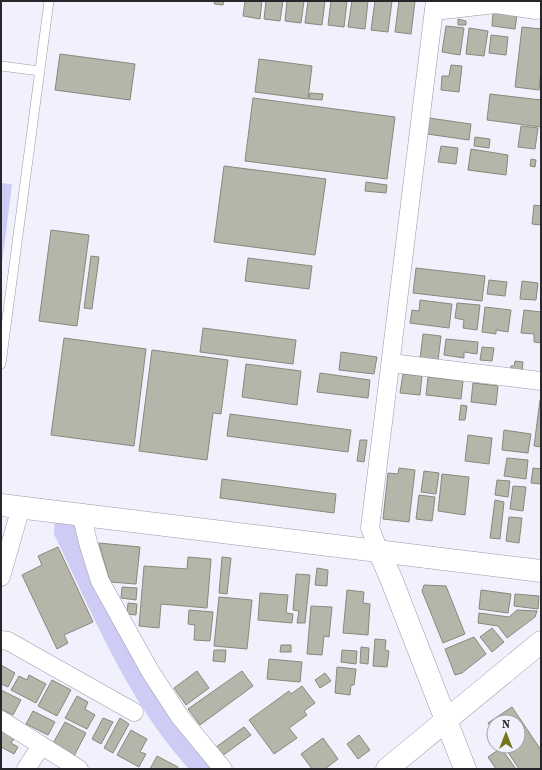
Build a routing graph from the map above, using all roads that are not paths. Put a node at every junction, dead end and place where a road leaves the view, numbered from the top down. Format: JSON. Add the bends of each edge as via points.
{"nodes":[{"id":1,"x":49,"y":1,"type":"edge"},
{"id":2,"x":538,"y":1,"type":"edge"},
{"id":3,"x":434,"y":6,"type":"edge"},
{"id":4,"x":1,"y":66,"type":"edge"},
{"id":5,"x":40,"y":71,"type":"junction"},
{"id":6,"x":391,"y":363,"type":"junction"},
{"id":7,"x":1,"y":364,"type":"edge"},
{"id":8,"x":541,"y":382,"type":"edge"},
{"id":9,"x":11,"y":506,"type":"edge"},
{"id":10,"x":81,"y":514,"type":"junction"},
{"id":11,"x":379,"y":552,"type":"junction"},
{"id":12,"x":541,"y":571,"type":"edge"},
{"id":13,"x":1,"y":577,"type":"edge"},
{"id":14,"x":1,"y":640,"type":"edge"},
{"id":15,"x":541,"y":642,"type":"edge"},
{"id":16,"x":134,"y":712,"type":"dead end"},
{"id":17,"x":1,"y":720,"type":"edge"},
{"id":18,"x":446,"y":721,"type":"junction"},
{"id":19,"x":41,"y":746,"type":"junction"},
{"id":20,"x":26,"y":769,"type":"edge"},
{"id":21,"x":79,"y":769,"type":"edge"},
{"id":22,"x":223,"y":769,"type":"edge"},
{"id":23,"x":387,"y":769,"type":"edge"},
{"id":24,"x":465,"y":769,"type":"edge"}],
"edges":[{"from":1,"to":5,"type":"lane"},
{"from":2,"to":3,"type":"street","via":[[536,10],[496,4]]},
{"from":3,"to":6,"type":"street"},
{"from":4,"to":5,"type":"lane"},
{"from":5,"to":7,"type":"lane"},
{"from":6,"to":8,"type":"street"},
{"from":6,"to":11,"type":"street","via":[[370,528]]},
{"from":9,"to":10,"type":"street"},
{"from":9,"to":13,"type":"street"},
{"from":10,"to":11,"type":"street"},
{"from":10,"to":22,"type":"street","via":[[100,581],[150,671],[180,717]]},
{"from":11,"to":12,"type":"street"},
{"from":11,"to":18,"type":"street"},
{"from":14,"to":16,"type":"street","via":[[8,641]]},
{"from":15,"to":18,"type":"street"},
{"from":17,"to":19,"type":"street"},
{"from":18,"to":23,"type":"street"},
{"from":18,"to":24,"type":"street"},
{"from":19,"to":20,"type":"street"},
{"from":19,"to":21,"type":"street"}]}
